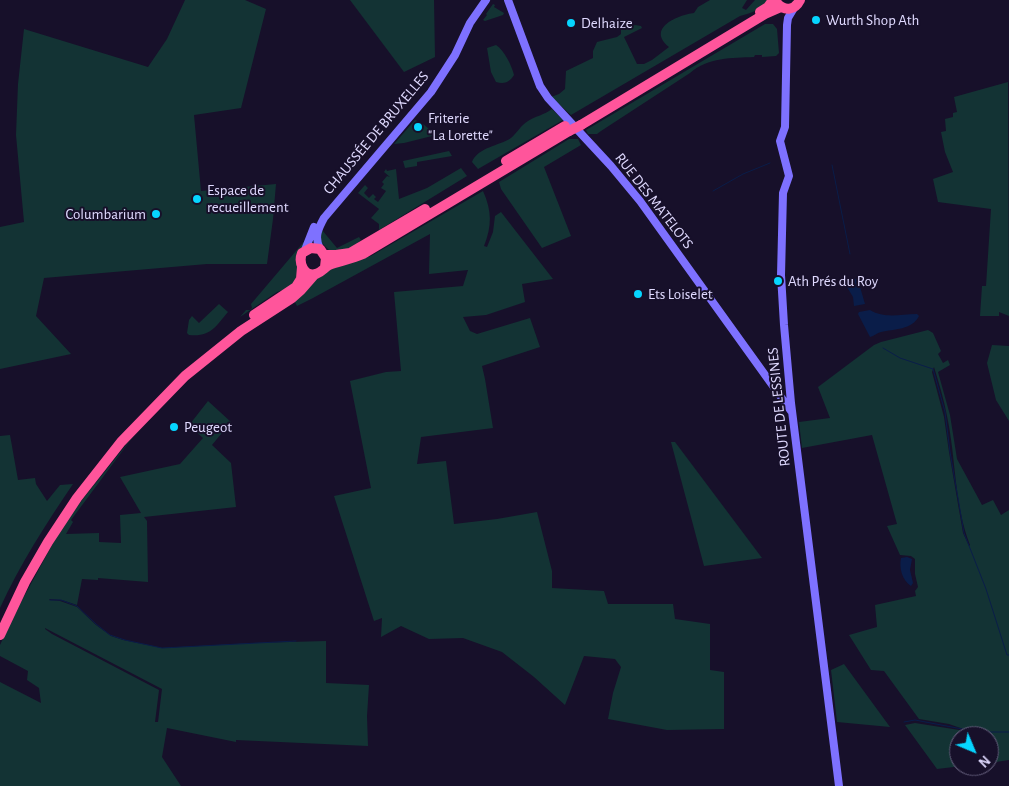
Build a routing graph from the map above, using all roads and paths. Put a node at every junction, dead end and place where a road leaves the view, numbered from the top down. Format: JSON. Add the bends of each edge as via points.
{"nodes":[{"id":1,"x":486,"y":0,"type":"edge"},
{"id":2,"x":492,"y":0,"type":"edge"},
{"id":3,"x":508,"y":0,"type":"edge"},
{"id":4,"x":778,"y":4,"type":"edge"},
{"id":5,"x":797,"y":4,"type":"edge"},
{"id":6,"x":787,"y":26,"type":"junction"},
{"id":7,"x":463,"y":39,"type":"junction"},
{"id":8,"x":462,"y":191,"type":"junction"},
{"id":9,"x":324,"y":218,"type":"junction"},
{"id":10,"x":305,"y":250,"type":"junction"},
{"id":11,"x":323,"y":252,"type":"junction"},
{"id":12,"x":325,"y":267,"type":"junction"},
{"id":13,"x":302,"y":268,"type":"junction"},
{"id":14,"x":315,"y":274,"type":"junction"},
{"id":15,"x":792,"y":412,"type":"junction"},
{"id":16,"x":0,"y":620,"type":"edge"},
{"id":17,"x":0,"y":634,"type":"edge"},
{"id":18,"x":839,"y":786,"type":"edge"}],
"edges":[{"from":1,"to":7,"type":"street","name":"CHAUSSÉE DE BRUXELLES"},
{"from":2,"to":7,"type":"street","name":"CHAUSSÉE DE BRUXELLES"},
{"from":3,"to":15,"type":"street","name":"RUE DES MATELOTS","via":[[548,98],[640,201]]},
{"from":4,"to":5,"type":"highway","via":[[789,9]]},
{"from":4,"to":6,"type":"street","name":"ROUTE DE LESSINES"},
{"from":4,"to":8,"type":"highway","via":[[764,9]]},
{"from":5,"to":6,"type":"street","name":"ROUTE DE LESSINES"},
{"from":6,"to":15,"type":"street","name":"ROUTE DE LESSINES","via":[[785,127],[780,142],[788,176],[783,193],[781,275]]},
{"from":7,"to":9,"type":"street","name":"CHAUSSÉE DE BRUXELLES","via":[[431,92]]},
{"from":8,"to":11,"type":"highway","via":[[360,248],[342,254]]},
{"from":8,"to":12,"type":"highway","via":[[369,252]]},
{"from":9,"to":10,"type":"street","name":"CHAUSSÉE DE BRUXELLES","via":[[315,225]]},
{"from":9,"to":11,"type":"street","name":"CHAUSSÉE DE BRUXELLES","via":[[317,233]]},
{"from":10,"to":11,"type":"highway","via":[[311,248]]},
{"from":10,"to":13,"type":"highway","via":[[300,257]]},
{"from":11,"to":12,"type":"highway","via":[[327,261]]},
{"from":12,"to":14,"type":"highway"},
{"from":13,"to":14,"type":"highway"},
{"from":13,"to":16,"type":"highway","via":[[296,287],[257,312],[202,355],[155,397],[117,438],[50,527]]},
{"from":14,"to":17,"type":"highway","via":[[296,295],[241,331],[186,376],[121,442],[77,498],[48,542]]},
{"from":15,"to":18,"type":"street","name":"ROUTE DE LESSINES"}]}
